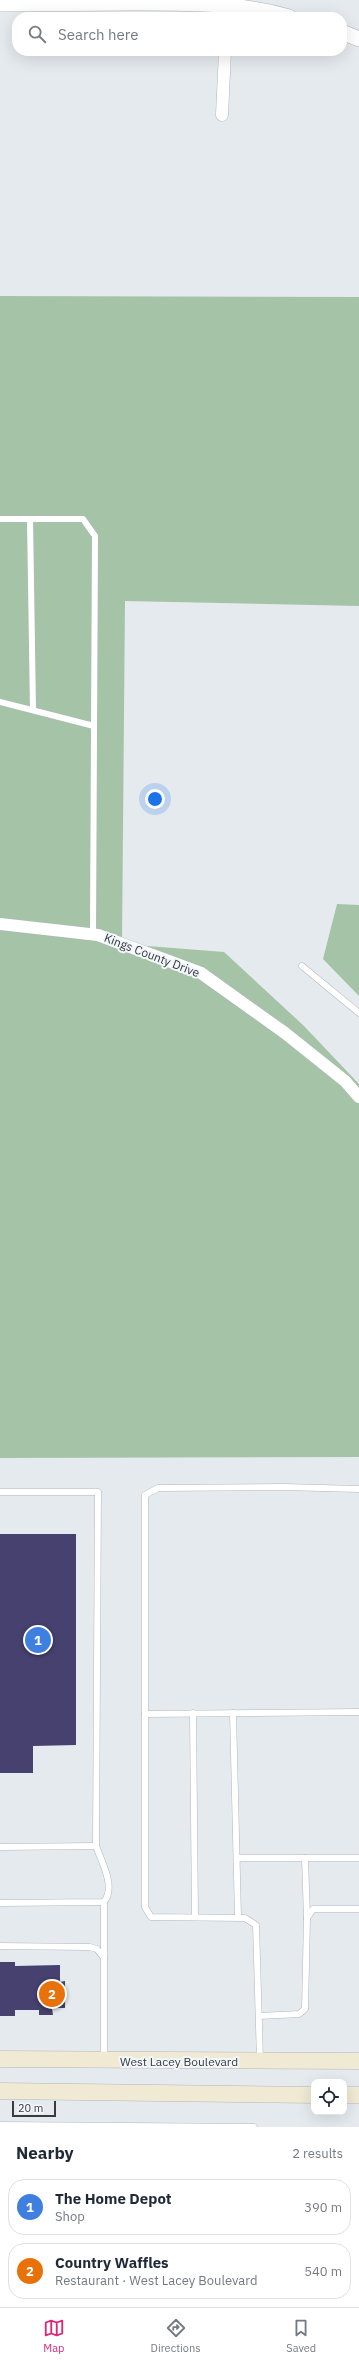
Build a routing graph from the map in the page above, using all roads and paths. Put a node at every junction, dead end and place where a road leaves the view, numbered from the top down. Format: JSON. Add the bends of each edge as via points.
{"nodes":[{"id":1,"x":0,"y":4,"type":"edge"},
{"id":2,"x":228,"y":7,"type":"edge"},
{"id":3,"x":271,"y":12,"type":"edge"},
{"id":4,"x":347,"y":34,"type":"edge"},
{"id":5,"x":359,"y":39,"type":"edge"},
{"id":6,"x":225,"y":56,"type":"edge"},
{"id":7,"x":222,"y":115,"type":"dead end"},
{"id":8,"x":0,"y":519,"type":"edge"},
{"id":9,"x":30,"y":519,"type":"junction"},
{"id":10,"x":0,"y":702,"type":"edge"},
{"id":11,"x":33,"y":710,"type":"junction"},
{"id":12,"x":94,"y":726,"type":"junction"},
{"id":13,"x":0,"y":924,"type":"edge"},
{"id":14,"x":93,"y":934,"type":"junction"},
{"id":15,"x":302,"y":966,"type":"dead end"},
{"id":16,"x":359,"y":1013,"type":"edge"},
{"id":17,"x":359,"y":1097,"type":"edge"},
{"id":18,"x":359,"y":1489,"type":"edge"},
{"id":19,"x":0,"y":1492,"type":"edge"},
{"id":20,"x":359,"y":1712,"type":"edge"},
{"id":21,"x":193,"y":1713,"type":"junction"},
{"id":22,"x":233,"y":1713,"type":"junction"},
{"id":23,"x":144,"y":1714,"type":"junction"},
{"id":24,"x":96,"y":1846,"type":"junction"},
{"id":25,"x":0,"y":1847,"type":"edge"},
{"id":26,"x":237,"y":1858,"type":"junction"},
{"id":27,"x":305,"y":1858,"type":"junction"},
{"id":28,"x":359,"y":1858,"type":"edge"},
{"id":29,"x":104,"y":1902,"type":"junction"},
{"id":30,"x":0,"y":1903,"type":"edge"},
{"id":31,"x":359,"y":1909,"type":"edge"},
{"id":32,"x":194,"y":1917,"type":"junction"},
{"id":33,"x":238,"y":1918,"type":"junction"},
{"id":34,"x":307,"y":1918,"type":"junction"},
{"id":35,"x":0,"y":1946,"type":"edge"},
{"id":36,"x":104,"y":1958,"type":"junction"},
{"id":37,"x":258,"y":2016,"type":"junction"},
{"id":38,"x":0,"y":2059,"type":"edge"},
{"id":39,"x":104,"y":2061,"type":"junction"},
{"id":40,"x":260,"y":2061,"type":"junction"},
{"id":41,"x":359,"y":2061,"type":"edge"},
{"id":42,"x":0,"y":2091,"type":"edge"},
{"id":43,"x":311,"y":2095,"type":"edge"},
{"id":44,"x":347,"y":2095,"type":"edge"},
{"id":45,"x":359,"y":2096,"type":"edge"},
{"id":46,"x":0,"y":2125,"type":"edge"},
{"id":47,"x":41,"y":2126,"type":"edge"},
{"id":48,"x":254,"y":2127,"type":"edge"}],
"edges":[{"from":1,"to":2,"type":"street","via":[[195,3]]},
{"from":2,"to":3,"type":"street"},
{"from":4,"to":5,"type":"street"},
{"from":6,"to":7,"type":"street"},
{"from":8,"to":9,"type":"lane"},
{"from":9,"to":11,"type":"lane"},
{"from":9,"to":12,"type":"lane","via":[[83,519],[95,536]]},
{"from":10,"to":11,"type":"lane"},
{"from":11,"to":12,"type":"lane"},
{"from":12,"to":14,"type":"lane"},
{"from":13,"to":14,"type":"street","name":"Kings County Drive"},
{"from":14,"to":17,"type":"street","name":"Kings County Drive","via":[[201,973],[285,1033],[346,1081]]},
{"from":15,"to":16,"type":"lane"},
{"from":18,"to":23,"type":"lane","via":[[158,1488],[144,1495]]},
{"from":19,"to":24,"type":"lane","via":[[98,1492]]},
{"from":20,"to":22,"type":"lane"},
{"from":21,"to":22,"type":"lane"},
{"from":21,"to":23,"type":"lane"},
{"from":21,"to":32,"type":"lane"},
{"from":22,"to":26,"type":"lane"},
{"from":23,"to":32,"type":"lane","via":[[144,1907],[151,1917]]},
{"from":24,"to":25,"type":"lane"},
{"from":24,"to":29,"type":"lane","via":[[109,1886],[109,1896]]},
{"from":26,"to":27,"type":"lane"},
{"from":26,"to":33,"type":"lane"},
{"from":27,"to":28,"type":"lane"},
{"from":27,"to":34,"type":"lane"},
{"from":29,"to":30,"type":"lane"},
{"from":29,"to":36,"type":"lane"},
{"from":31,"to":34,"type":"lane","via":[[313,1909]]},
{"from":32,"to":33,"type":"lane"},
{"from":33,"to":37,"type":"lane","via":[[245,1918],[256,1925]]},
{"from":34,"to":37,"type":"lane","via":[[305,2009],[299,2014]]},
{"from":35,"to":36,"type":"lane","via":[[90,1947],[97,1949]]},
{"from":36,"to":39,"type":"lane"},
{"from":37,"to":40,"type":"lane"},
{"from":38,"to":39,"type":"main road","name":"West Lacey Boulevard"},
{"from":39,"to":40,"type":"main road","name":"West Lacey Boulevard"},
{"from":40,"to":41,"type":"main road","name":"West Lacey Boulevard"},
{"from":42,"to":43,"type":"main road"},
{"from":44,"to":45,"type":"main road"},
{"from":46,"to":47,"type":"lane"},
{"from":47,"to":48,"type":"lane"}]}
